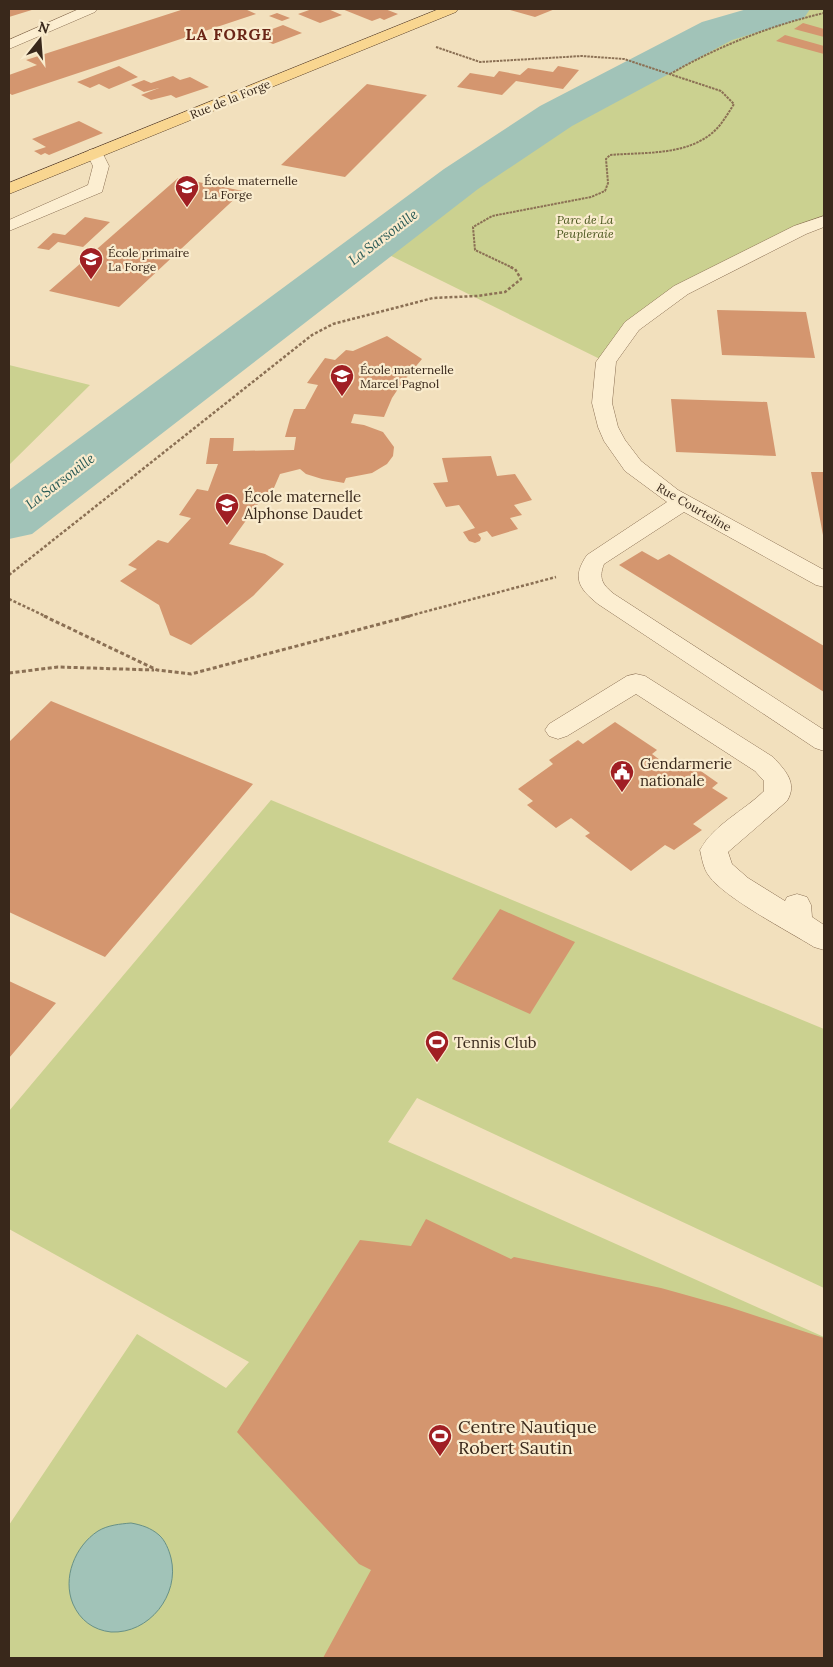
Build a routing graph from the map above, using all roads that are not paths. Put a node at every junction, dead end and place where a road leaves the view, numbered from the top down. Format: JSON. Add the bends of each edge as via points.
{"nodes":[{"id":1,"x":90,"y":9,"type":"edge"},
{"id":2,"x":451,"y":9,"type":"edge"},
{"id":3,"x":9,"y":45,"type":"edge"},
{"id":4,"x":95,"y":154,"type":"junction"},
{"id":5,"x":9,"y":189,"type":"edge"},
{"id":6,"x":824,"y":221,"type":"edge"},
{"id":7,"x":9,"y":226,"type":"edge"},
{"id":8,"x":683,"y":502,"type":"junction"},
{"id":9,"x":824,"y":580,"type":"edge"},
{"id":10,"x":558,"y":730,"type":"dead end"},
{"id":11,"x":824,"y":742,"type":"edge"},
{"id":12,"x":824,"y":939,"type":"edge"}],
"edges":[{"from":1,"to":3,"type":"street"},
{"from":2,"to":4,"type":"main road","name":"Rue de la Forge"},
{"from":4,"to":5,"type":"main road","name":"Rue de la Forge"},
{"from":4,"to":7,"type":"street","via":[[101,166],[96,188]]},
{"from":6,"to":8,"type":"street","name":"Rue Courteline","via":[[681,290],[632,326],[606,362],[602,403],[615,441],[633,466]]},
{"from":8,"to":9,"type":"street","name":"Rue Courteline"},
{"from":8,"to":11,"type":"street","via":[[594,560],[589,576],[591,585],[606,599]]},
{"from":10,"to":12,"type":"street","via":[[636,682],[764,764],[777,778],[778,794],[767,806],[726,835],[714,850],[719,869],[738,886],[798,912]]}]}
